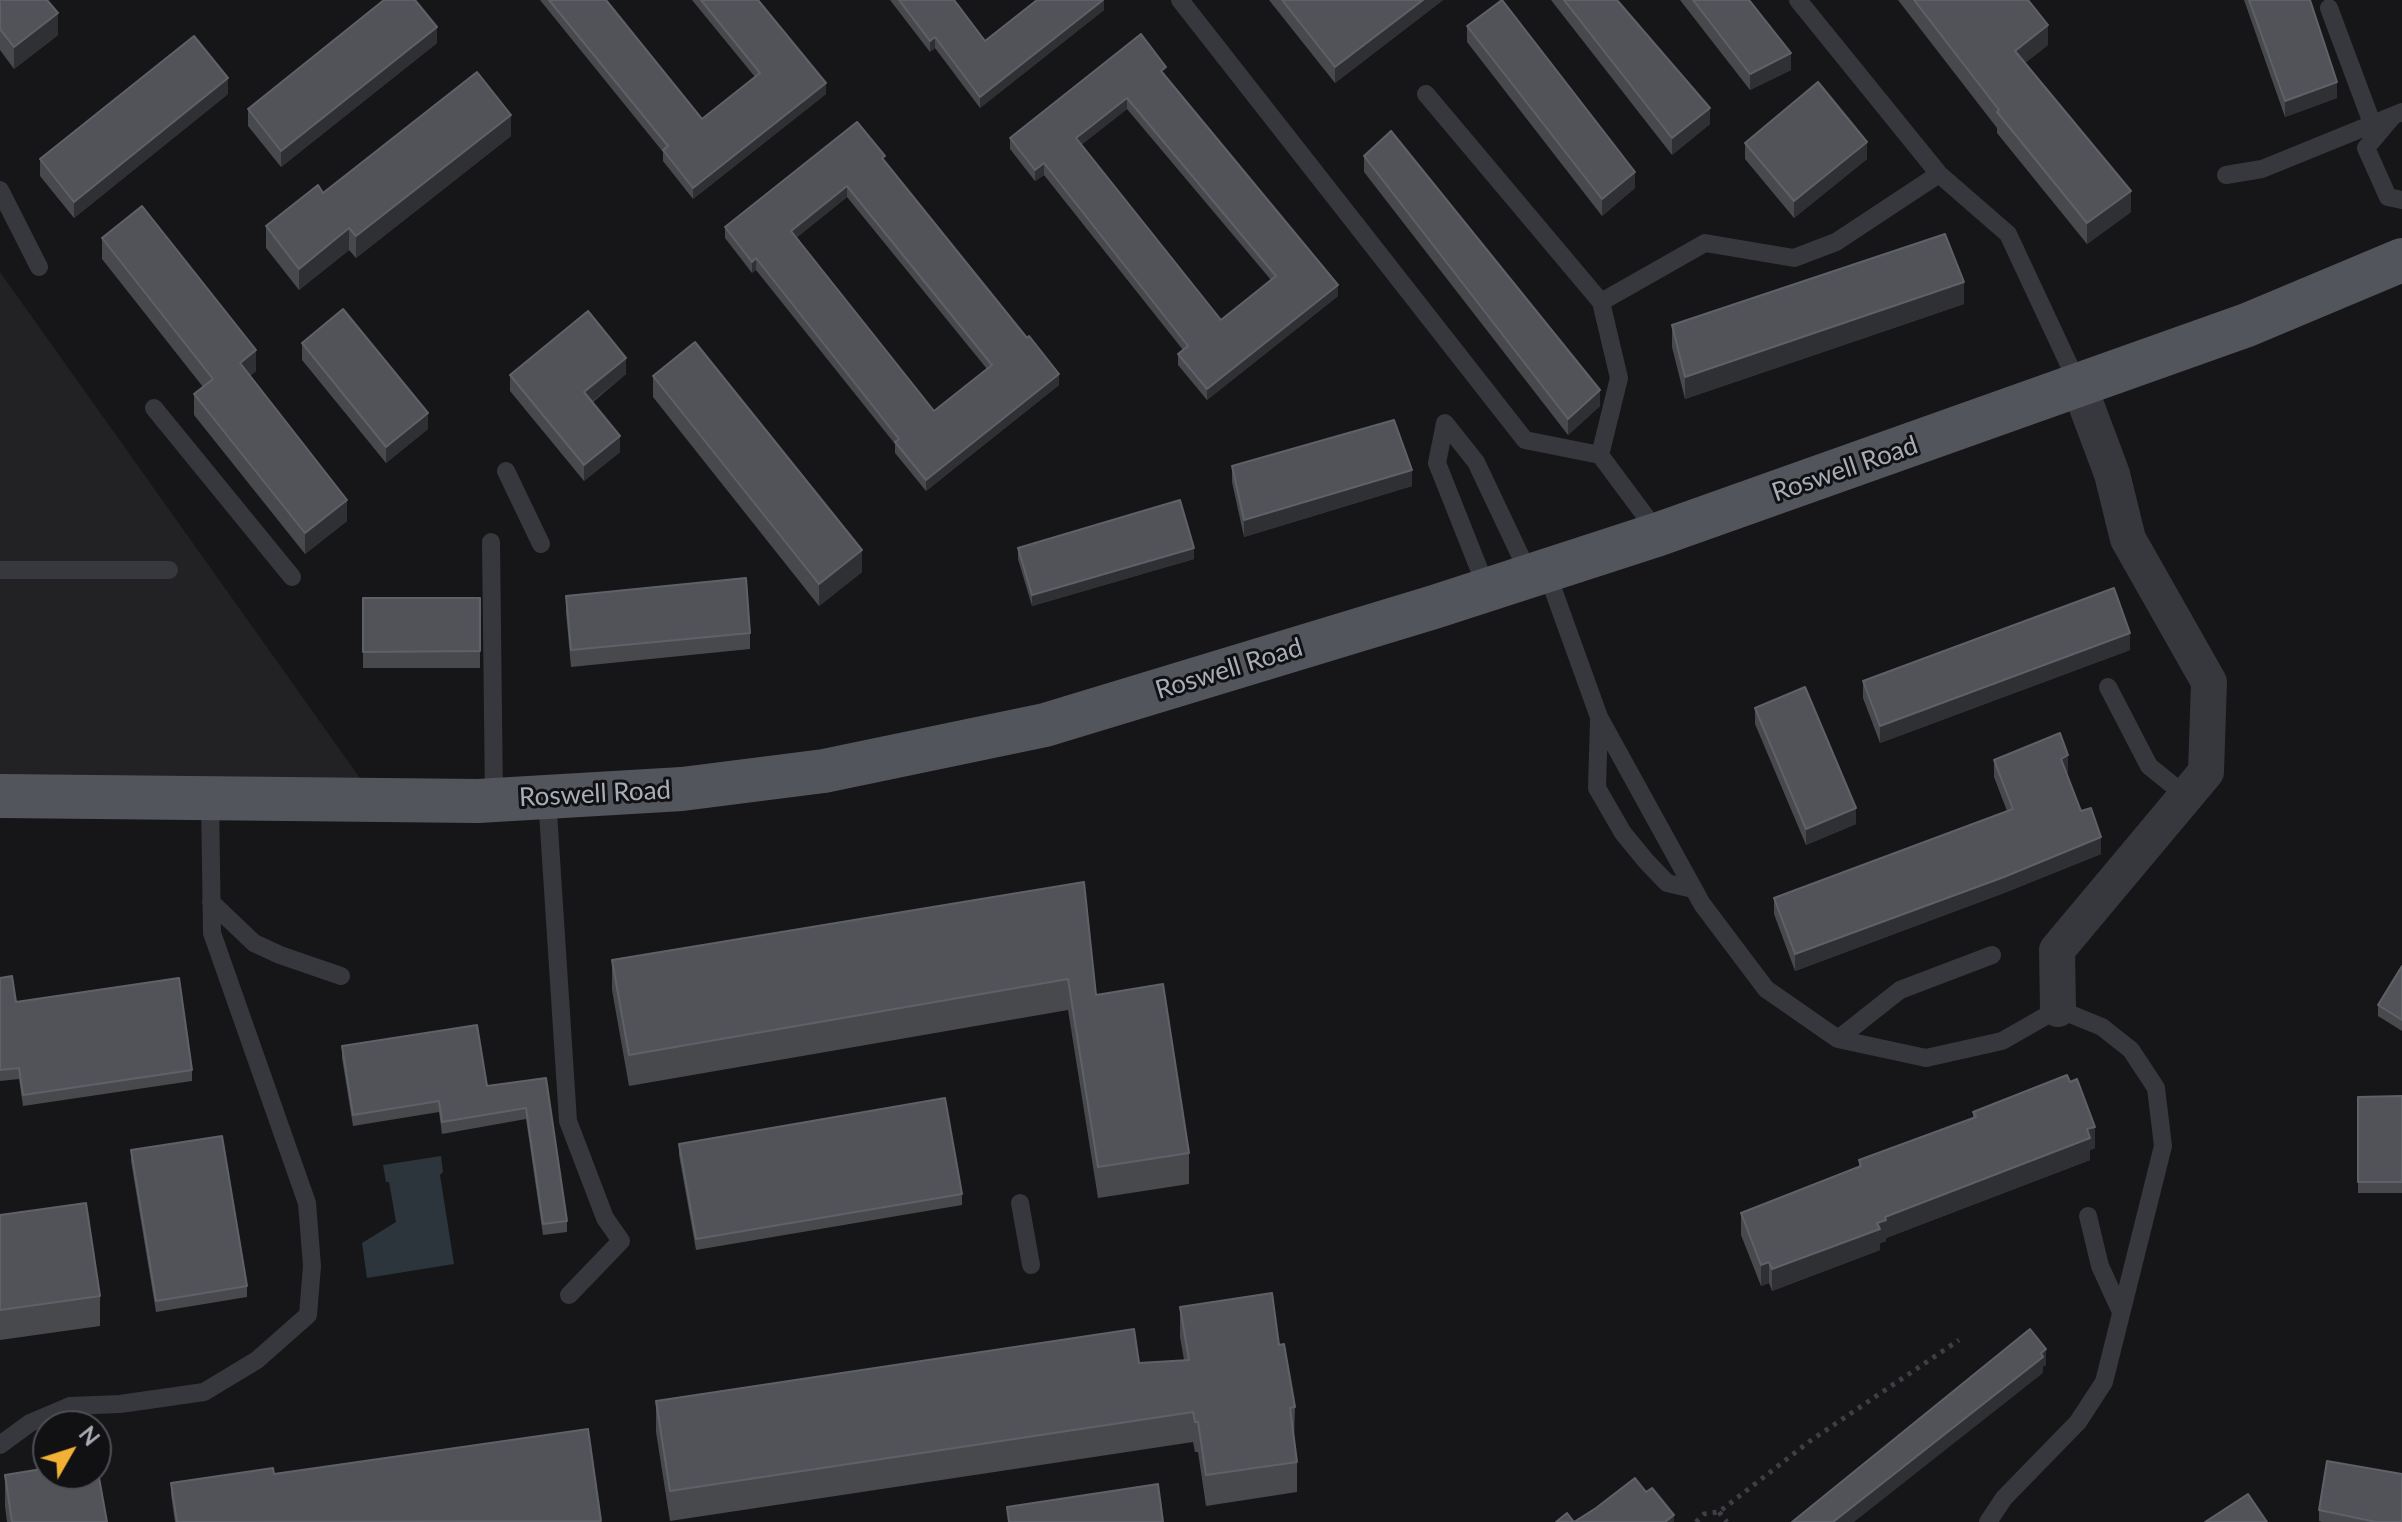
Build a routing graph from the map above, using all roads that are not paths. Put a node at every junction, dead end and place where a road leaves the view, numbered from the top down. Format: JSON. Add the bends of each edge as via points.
{"nodes":[{"id":1,"x":1180,"y":0,"type":"edge"},
{"id":2,"x":1798,"y":0,"type":"edge"},
{"id":3,"x":2329,"y":8,"type":"dead end"},
{"id":4,"x":1426,"y":94,"type":"dead end"},
{"id":5,"x":2400,"y":114,"type":"edge"},
{"id":6,"x":2372,"y":123,"type":"junction"},
{"id":7,"x":1939,"y":174,"type":"junction"},
{"id":8,"x":2226,"y":175,"type":"dead end"},
{"id":9,"x":0,"y":190,"type":"edge"},
{"id":10,"x":2402,"y":200,"type":"edge"},
{"id":11,"x":2402,"y":260,"type":"edge"},
{"id":12,"x":39,"y":267,"type":"dead end"},
{"id":13,"x":1601,"y":302,"type":"junction"},
{"id":14,"x":2079,"y":386,"type":"junction"},
{"id":15,"x":154,"y":408,"type":"dead end"},
{"id":16,"x":1600,"y":455,"type":"junction"},
{"id":17,"x":506,"y":471,"type":"dead end"},
{"id":18,"x":1659,"y":534,"type":"junction"},
{"id":19,"x":491,"y":542,"type":"dead end"},
{"id":20,"x":541,"y":544,"type":"dead end"},
{"id":21,"x":0,"y":570,"type":"edge"},
{"id":22,"x":169,"y":570,"type":"dead end"},
{"id":23,"x":1538,"y":573,"type":"junction"},
{"id":24,"x":292,"y":577,"type":"dead end"},
{"id":25,"x":1487,"y":589,"type":"junction"},
{"id":26,"x":2108,"y":687,"type":"dead end"},
{"id":27,"x":1599,"y":717,"type":"junction"},
{"id":28,"x":0,"y":796,"type":"edge"},
{"id":29,"x":2186,"y":796,"type":"junction"},
{"id":30,"x":547,"y":797,"type":"junction"},
{"id":31,"x":210,"y":798,"type":"junction"},
{"id":32,"x":494,"y":800,"type":"junction"},
{"id":33,"x":1652,"y":817,"type":"junction"},
{"id":34,"x":1623,"y":833,"type":"junction"},
{"id":35,"x":1693,"y":889,"type":"junction"},
{"id":36,"x":211,"y":902,"type":"junction"},
{"id":37,"x":1992,"y":955,"type":"dead end"},
{"id":38,"x":341,"y":976,"type":"dead end"},
{"id":39,"x":2058,"y":1009,"type":"junction"},
{"id":40,"x":1838,"y":1039,"type":"junction"},
{"id":41,"x":1020,"y":1203,"type":"dead end"},
{"id":42,"x":2088,"y":1216,"type":"dead end"},
{"id":43,"x":1031,"y":1265,"type":"dead end"},
{"id":44,"x":569,"y":1295,"type":"dead end"},
{"id":45,"x":2121,"y":1312,"type":"junction"},
{"id":46,"x":0,"y":1445,"type":"edge"},
{"id":47,"x":1988,"y":1522,"type":"edge"}],
"edges":[{"from":1,"to":16,"type":"lane","via":[[1525,440]]},
{"from":2,"to":7,"type":"lane"},
{"from":3,"to":6,"type":"lane"},
{"from":4,"to":13,"type":"lane"},
{"from":5,"to":6,"type":"lane"},
{"from":5,"to":10,"type":"lane","via":[[2366,148],[2388,197]]},
{"from":6,"to":8,"type":"lane","via":[[2262,169]]},
{"from":7,"to":13,"type":"lane","via":[[1836,242],[1794,258],[1705,243]]},
{"from":7,"to":14,"type":"lane","via":[[2008,234]]},
{"from":9,"to":12,"type":"lane"},
{"from":11,"to":14,"type":"main road","name":"Roswell Road","via":[[2247,325]]},
{"from":13,"to":16,"type":"lane","via":[[1619,378]]},
{"from":14,"to":18,"type":"main road","name":"Roswell Road"},
{"from":14,"to":29,"type":"street","via":[[2112,474],[2128,539],[2209,682],[2206,772]]},
{"from":15,"to":24,"type":"lane"},
{"from":16,"to":18,"type":"lane"},
{"from":17,"to":20,"type":"lane"},
{"from":18,"to":23,"type":"main road","name":"Roswell Road"},
{"from":19,"to":32,"type":"lane"},
{"from":21,"to":22,"type":"lane"},
{"from":23,"to":25,"type":"main road","name":"Roswell Road"},
{"from":23,"to":25,"type":"lane","via":[[1476,462],[1445,423],[1437,463]]},
{"from":23,"to":27,"type":"lane"},
{"from":25,"to":30,"type":"main road","name":"Roswell Road","via":[[1045,725],[824,771],[689,789]]},
{"from":26,"to":29,"type":"lane","via":[[2149,766]]},
{"from":27,"to":33,"type":"lane"},
{"from":27,"to":34,"type":"lane","via":[[1597,788]]},
{"from":28,"to":31,"type":"main road","name":"Roswell Road"},
{"from":29,"to":39,"type":"street","via":[[2057,950]]},
{"from":30,"to":32,"type":"main road","name":"Roswell Road"},
{"from":30,"to":44,"type":"lane","via":[[568,1121],[605,1218],[621,1241]]},
{"from":31,"to":32,"type":"main road","name":"Roswell Road"},
{"from":31,"to":36,"type":"lane"},
{"from":33,"to":34,"type":"lane"},
{"from":33,"to":35,"type":"lane"},
{"from":34,"to":35,"type":"lane","via":[[1667,883]]},
{"from":35,"to":40,"type":"lane","via":[[1766,989]]},
{"from":36,"to":38,"type":"lane","via":[[254,943]]},
{"from":36,"to":46,"type":"lane","via":[[212,933],[307,1203],[312,1266],[308,1315],[257,1360],[204,1392],[70,1406],[30,1423]]},
{"from":37,"to":40,"type":"lane","via":[[1900,990]]},
{"from":39,"to":40,"type":"lane","via":[[2002,1041],[1926,1058]]},
{"from":39,"to":45,"type":"lane","via":[[2102,1027],[2131,1050],[2156,1088],[2163,1146]]},
{"from":41,"to":43,"type":"lane"},
{"from":42,"to":45,"type":"lane","via":[[2100,1266]]},
{"from":45,"to":47,"type":"lane","via":[[2104,1382],[2078,1422],[2004,1498]]}]}
